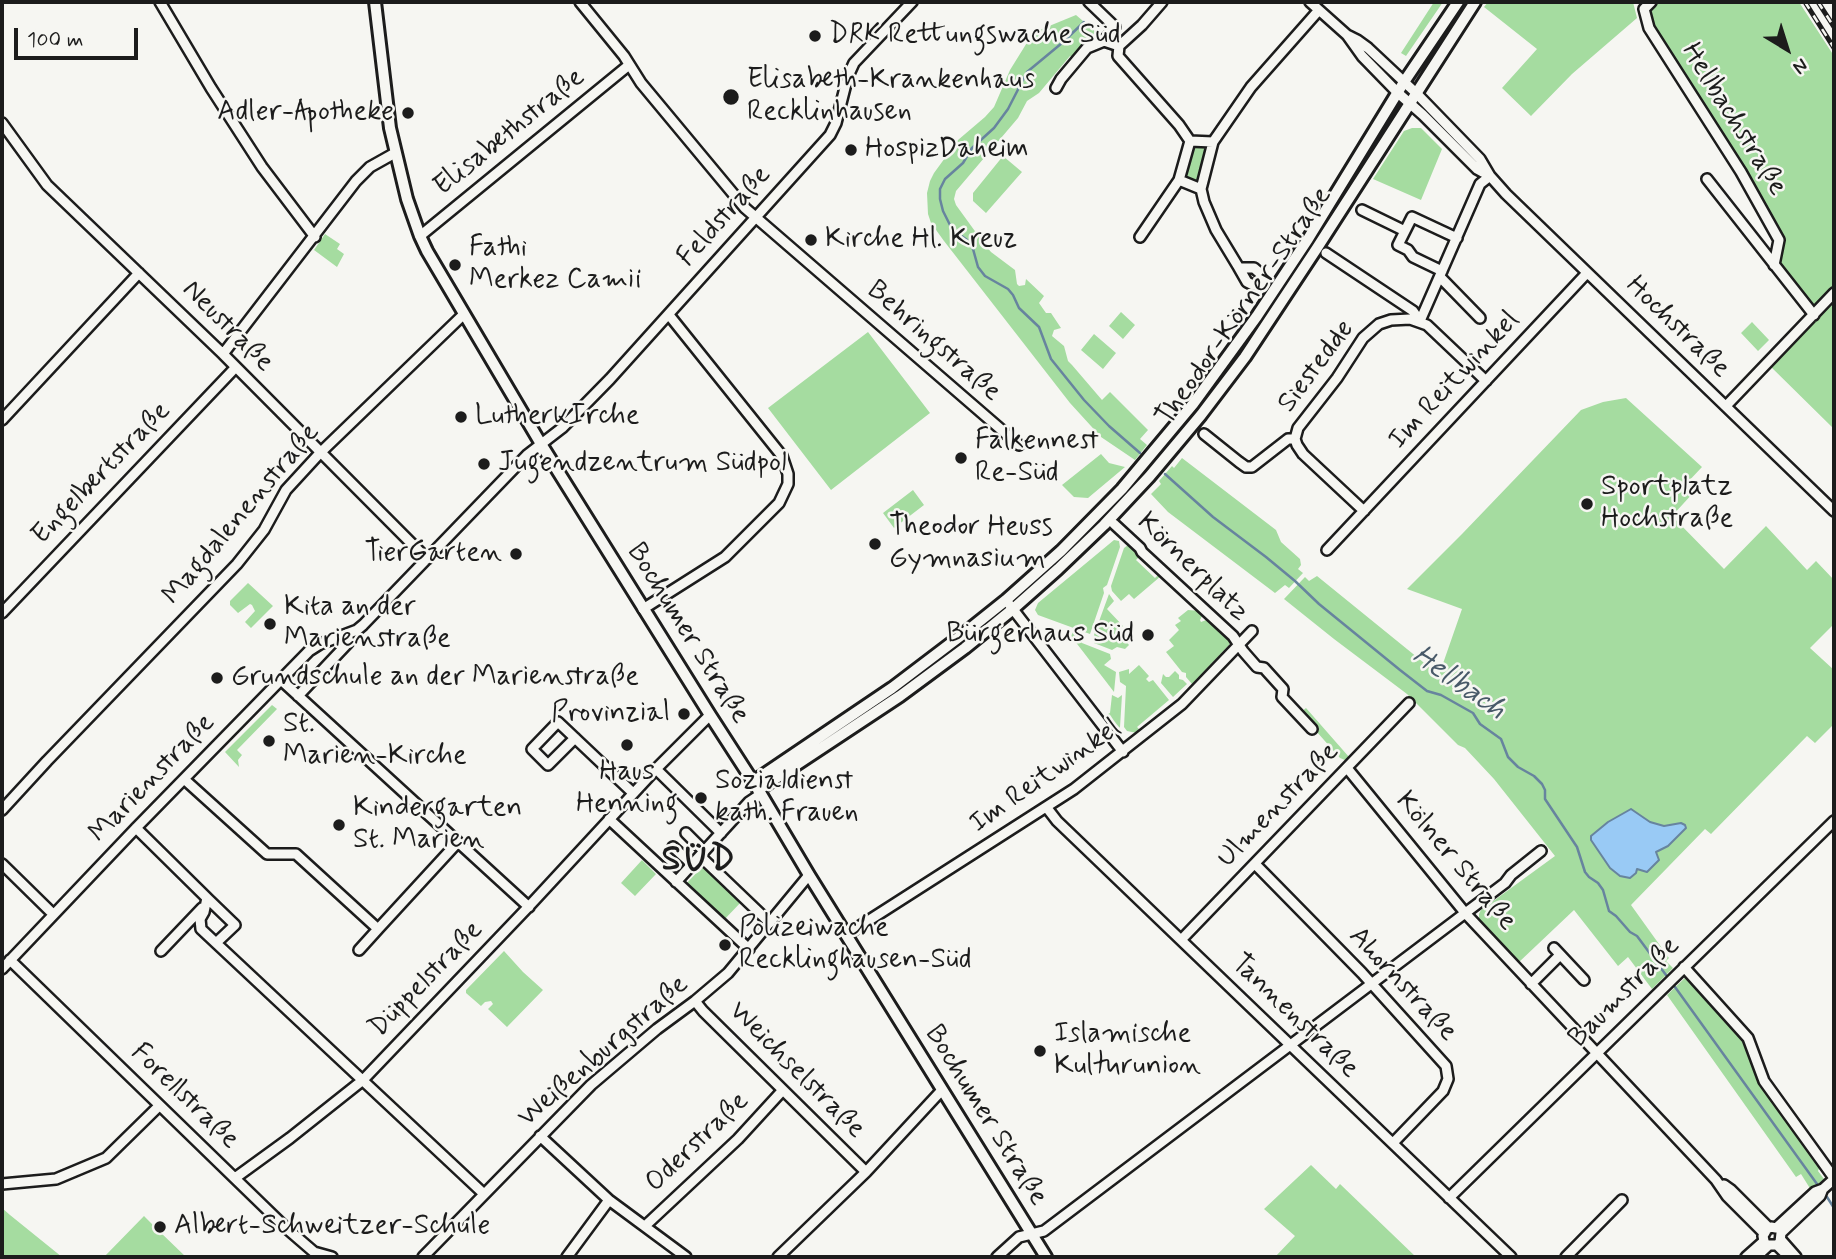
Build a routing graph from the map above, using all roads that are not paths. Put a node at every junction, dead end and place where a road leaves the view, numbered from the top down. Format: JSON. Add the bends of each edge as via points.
{"nodes":[{"id":1,"x":160,"y":2,"type":"edge"},
{"id":2,"x":375,"y":2,"type":"edge"},
{"id":3,"x":580,"y":2,"type":"edge"},
{"id":4,"x":912,"y":2,"type":"edge"},
{"id":5,"x":1089,"y":2,"type":"edge"},
{"id":6,"x":1162,"y":2,"type":"edge"},
{"id":7,"x":1310,"y":2,"type":"edge"},
{"id":8,"x":1458,"y":2,"type":"edge"},
{"id":9,"x":1475,"y":2,"type":"edge"},
{"id":10,"x":1651,"y":2,"type":"edge"},
{"id":11,"x":1319,"y":10,"type":"junction"},
{"id":12,"x":1347,"y":35,"type":"junction"},
{"id":13,"x":1104,"y":41,"type":"junction"},
{"id":14,"x":1119,"y":46,"type":"junction"},
{"id":15,"x":629,"y":65,"type":"junction"},
{"id":16,"x":1404,"y":82,"type":"junction"},
{"id":17,"x":1056,"y":88,"type":"dead end"},
{"id":18,"x":1398,"y":93,"type":"junction"},
{"id":19,"x":1416,"y":93,"type":"junction"},
{"id":20,"x":1409,"y":104,"type":"junction"},
{"id":21,"x":2,"y":123,"type":"edge"},
{"id":22,"x":1190,"y":141,"type":"junction"},
{"id":23,"x":1213,"y":142,"type":"junction"},
{"id":24,"x":395,"y":153,"type":"junction"},
{"id":25,"x":1490,"y":176,"type":"junction"},
{"id":26,"x":1707,"y":178,"type":"dead end"},
{"id":27,"x":1179,"y":180,"type":"junction"},
{"id":28,"x":1201,"y":189,"type":"junction"},
{"id":29,"x":1362,"y":210,"type":"dead end"},
{"id":30,"x":755,"y":217,"type":"junction"},
{"id":31,"x":1405,"y":231,"type":"junction"},
{"id":32,"x":420,"y":236,"type":"junction"},
{"id":33,"x":315,"y":237,"type":"junction"},
{"id":34,"x":1140,"y":237,"type":"dead end"},
{"id":35,"x":1457,"y":238,"type":"junction"},
{"id":36,"x":1326,"y":253,"type":"dead end"},
{"id":37,"x":1774,"y":265,"type":"junction"},
{"id":38,"x":1239,"y":268,"type":"dead end"},
{"id":39,"x":139,"y":273,"type":"junction"},
{"id":40,"x":1587,"y":273,"type":"junction"},
{"id":41,"x":1441,"y":274,"type":"junction"},
{"id":42,"x":1834,"y":293,"type":"edge"},
{"id":43,"x":669,"y":314,"type":"junction"},
{"id":44,"x":1814,"y":314,"type":"junction"},
{"id":45,"x":463,"y":315,"type":"junction"},
{"id":46,"x":1480,"y":318,"type":"dead end"},
{"id":47,"x":1420,"y":321,"type":"junction"},
{"id":48,"x":223,"y":354,"type":"junction"},
{"id":49,"x":236,"y":367,"type":"junction"},
{"id":50,"x":1486,"y":381,"type":"junction"},
{"id":51,"x":1726,"y":406,"type":"junction"},
{"id":52,"x":2,"y":420,"type":"edge"},
{"id":53,"x":1204,"y":433,"type":"dead end"},
{"id":54,"x":1295,"y":439,"type":"junction"},
{"id":55,"x":541,"y":444,"type":"junction"},
{"id":56,"x":1018,"y":446,"type":"dead end"},
{"id":57,"x":320,"y":453,"type":"junction"},
{"id":58,"x":1834,"y":510,"type":"edge"},
{"id":59,"x":1364,"y":511,"type":"junction"},
{"id":60,"x":1114,"y":524,"type":"dead end"},
{"id":61,"x":1327,"y":550,"type":"dead end"},
{"id":62,"x":426,"y":559,"type":"junction"},
{"id":63,"x":1009,"y":605,"type":"junction"},
{"id":64,"x":643,"y":609,"type":"junction"},
{"id":65,"x":2,"y":612,"type":"edge"},
{"id":66,"x":1252,"y":631,"type":"dead end"},
{"id":67,"x":348,"y":634,"type":"junction"},
{"id":68,"x":1239,"y":644,"type":"junction"},
{"id":69,"x":281,"y":680,"type":"junction"},
{"id":70,"x":298,"y":696,"type":"junction"},
{"id":71,"x":1409,"y":703,"type":"dead end"},
{"id":72,"x":710,"y":715,"type":"junction"},
{"id":73,"x":1312,"y":729,"type":"dead end"},
{"id":74,"x":575,"y":738,"type":"junction"},
{"id":75,"x":1123,"y":752,"type":"junction"},
{"id":76,"x":1346,"y":768,"type":"junction"},
{"id":77,"x":656,"y":769,"type":"junction"},
{"id":78,"x":184,"y":779,"type":"junction"},
{"id":79,"x":757,"y":789,"type":"junction"},
{"id":80,"x":633,"y":793,"type":"junction"},
{"id":81,"x":1047,"y":808,"type":"junction"},
{"id":82,"x":2,"y":810,"type":"edge"},
{"id":83,"x":609,"y":819,"type":"junction"},
{"id":84,"x":1834,"y":821,"type":"edge"},
{"id":85,"x":136,"y":828,"type":"junction"},
{"id":86,"x":686,"y":833,"type":"dead end"},
{"id":87,"x":721,"y":833,"type":"junction"},
{"id":88,"x":458,"y":842,"type":"junction"},
{"id":89,"x":673,"y":847,"type":"dead end"},
{"id":90,"x":1541,"y":851,"type":"dead end"},
{"id":91,"x":702,"y":853,"type":"junction"},
{"id":92,"x":2,"y":864,"type":"edge"},
{"id":93,"x":692,"y":864,"type":"junction"},
{"id":94,"x":1255,"y":864,"type":"junction"},
{"id":95,"x":809,"y":875,"type":"junction"},
{"id":96,"x":676,"y":882,"type":"junction"},
{"id":97,"x":206,"y":901,"type":"junction"},
{"id":98,"x":529,"y":906,"type":"junction"},
{"id":99,"x":53,"y":914,"type":"junction"},
{"id":100,"x":1466,"y":914,"type":"junction"},
{"id":101,"x":770,"y":923,"type":"junction"},
{"id":102,"x":378,"y":929,"type":"junction"},
{"id":103,"x":846,"y":935,"type":"junction"},
{"id":104,"x":1181,"y":940,"type":"junction"},
{"id":105,"x":216,"y":943,"type":"junction"},
{"id":106,"x":749,"y":949,"type":"junction"},
{"id":107,"x":359,"y":950,"type":"dead end"},
{"id":108,"x":161,"y":951,"type":"dead end"},
{"id":109,"x":10,"y":960,"type":"junction"},
{"id":110,"x":1684,"y":967,"type":"junction"},
{"id":111,"x":2,"y":969,"type":"edge"},
{"id":112,"x":1584,"y":980,"type":"dead end"},
{"id":113,"x":1531,"y":984,"type":"junction"},
{"id":114,"x":1371,"y":985,"type":"junction"},
{"id":115,"x":695,"y":1001,"type":"junction"},
{"id":116,"x":1290,"y":1046,"type":"junction"},
{"id":117,"x":1597,"y":1053,"type":"junction"},
{"id":118,"x":363,"y":1080,"type":"junction"},
{"id":119,"x":782,"y":1090,"type":"junction"},
{"id":120,"x":942,"y":1090,"type":"junction"},
{"id":121,"x":159,"y":1106,"type":"junction"},
{"id":122,"x":540,"y":1136,"type":"junction"},
{"id":123,"x":1393,"y":1143,"type":"junction"},
{"id":124,"x":866,"y":1172,"type":"junction"},
{"id":125,"x":235,"y":1178,"type":"junction"},
{"id":126,"x":1834,"y":1179,"type":"edge"},
{"id":127,"x":2,"y":1184,"type":"edge"},
{"id":128,"x":484,"y":1194,"type":"junction"},
{"id":129,"x":1449,"y":1198,"type":"junction"},
{"id":130,"x":609,"y":1200,"type":"junction"},
{"id":131,"x":1622,"y":1200,"type":"dead end"},
{"id":132,"x":645,"y":1226,"type":"junction"},
{"id":133,"x":1032,"y":1234,"type":"junction"},
{"id":134,"x":1773,"y":1237,"type":"junction"},
{"id":135,"x":332,"y":1257,"type":"edge"},
{"id":136,"x":423,"y":1257,"type":"edge"},
{"id":137,"x":567,"y":1257,"type":"edge"},
{"id":138,"x":686,"y":1257,"type":"edge"},
{"id":139,"x":778,"y":1257,"type":"edge"},
{"id":140,"x":997,"y":1257,"type":"edge"},
{"id":141,"x":1046,"y":1257,"type":"edge"},
{"id":142,"x":1511,"y":1257,"type":"edge"},
{"id":143,"x":1566,"y":1257,"type":"edge"},
{"id":144,"x":1746,"y":1257,"type":"edge"},
{"id":145,"x":1756,"y":1257,"type":"edge"},
{"id":146,"x":1789,"y":1257,"type":"edge"},
{"id":147,"x":1796,"y":1257,"type":"edge"}],
"edges":[{"from":1,"to":33,"type":"street","via":[[262,167]]},
{"from":2,"to":24,"type":"main road","name":"Bochumer Straße"},
{"from":3,"to":15,"type":"street","name":"Behringstraße"},
{"from":4,"to":30,"type":"street","name":"Feldstraße","via":[[853,63],[830,135]]},
{"from":5,"to":13,"type":"street","via":[[1115,27]]},
{"from":6,"to":14,"type":"street"},
{"from":7,"to":11,"type":"street","name":"Hochstraße"},
{"from":8,"to":16,"type":"main road","name":"Theodor-Körner-Straße"},
{"from":9,"to":19,"type":"main road","name":"Theodor-Körner-Straße"},
{"from":10,"to":37,"type":"street","name":"Hellbachstraße","via":[[1644,9],[1648,28],[1735,162],[1779,240]]},
{"from":11,"to":12,"type":"street","name":"Hochstraße"},
{"from":11,"to":23,"type":"street","via":[[1251,87]]},
{"from":12,"to":16,"type":"street","name":"Hochstraße"},
{"from":12,"to":18,"type":"street","name":"Hochstraße"},
{"from":13,"to":14,"type":"street"},
{"from":13,"to":17,"type":"street","via":[[1087,48]]},
{"from":14,"to":22,"type":"street","via":[[1118,56]]},
{"from":15,"to":30,"type":"street","name":"Behringstraße"},
{"from":15,"to":32,"type":"street","name":"Elisabethstraße"},
{"from":16,"to":18,"type":"main road","name":"Theodor-Körner-Straße"},
{"from":16,"to":19,"type":"street","name":"Hochstraße"},
{"from":18,"to":20,"type":"street","name":"Hochstraße"},
{"from":18,"to":63,"type":"main road","name":"Theodor-Körner-Straße","via":[[1275,289],[1194,404],[1122,489]]},
{"from":19,"to":20,"type":"main road","name":"Theodor-Körner-Straße"},
{"from":19,"to":25,"type":"street","name":"Hochstraße","via":[[1480,159]]},
{"from":20,"to":25,"type":"street","name":"Hochstraße"},
{"from":20,"to":63,"type":"main road","name":"Theodor-Körner-Straße","via":[[1270,320],[1201,415],[1104,525]]},
{"from":21,"to":39,"type":"street","name":"Neustraße","via":[[47,185]]},
{"from":22,"to":23,"type":"street"},
{"from":22,"to":27,"type":"street"},
{"from":23,"to":28,"type":"street"},
{"from":24,"to":32,"type":"main road","name":"Bochumer Straße"},
{"from":24,"to":33,"type":"street","via":[[356,181]]},
{"from":25,"to":35,"type":"street","via":[[1480,184]]},
{"from":25,"to":40,"type":"street","name":"Hochstraße"},
{"from":26,"to":37,"type":"street"},
{"from":27,"to":28,"type":"street"},
{"from":27,"to":34,"type":"street"},
{"from":28,"to":38,"type":"street","via":[[1216,230]]},
{"from":29,"to":31,"type":"street"},
{"from":30,"to":43,"type":"street","name":"Feldstraße"},
{"from":30,"to":56,"type":"street","name":"Behringstraße"},
{"from":31,"to":35,"type":"street","via":[[1412,217]]},
{"from":31,"to":41,"type":"street","via":[[1398,245]]},
{"from":32,"to":45,"type":"main road","name":"Bochumer Straße"},
{"from":33,"to":48,"type":"street"},
{"from":35,"to":41,"type":"street"},
{"from":36,"to":47,"type":"street","via":[[1413,311]]},
{"from":37,"to":44,"type":"street"},
{"from":39,"to":48,"type":"street","name":"Neustraße"},
{"from":39,"to":52,"type":"street"},
{"from":40,"to":50,"type":"street","name":"Im Reitwinkel"},
{"from":40,"to":51,"type":"street","name":"Hochstraße"},
{"from":41,"to":46,"type":"street"},
{"from":41,"to":47,"type":"street"},
{"from":42,"to":44,"type":"street"},
{"from":43,"to":55,"type":"street","name":"Feldstraße","via":[[586,404]]},
{"from":43,"to":64,"type":"street","via":[[782,456],[788,484],[779,503],[725,557]]},
{"from":44,"to":51,"type":"street"},
{"from":45,"to":55,"type":"main road","name":"Bochumer Straße"},
{"from":45,"to":57,"type":"street","name":"Magdalenenstraße"},
{"from":47,"to":50,"type":"street"},
{"from":47,"to":54,"type":"street","name":"Siestedde","via":[[1391,320],[1370,330],[1297,428]]},
{"from":48,"to":49,"type":"street","name":"Neustraße"},
{"from":49,"to":57,"type":"street","name":"Neustraße"},
{"from":49,"to":65,"type":"street","name":"Engelbertstraße"},
{"from":50,"to":59,"type":"street","name":"Im Reitwinkel"},
{"from":51,"to":58,"type":"street","name":"Hochstraße"},
{"from":53,"to":54,"type":"street","name":"Siestedde","via":[[1246,467]]},
{"from":54,"to":59,"type":"street","name":"Siestedde","via":[[1303,454]]},
{"from":55,"to":62,"type":"street","name":"Marienstraße"},
{"from":55,"to":64,"type":"main road","name":"Bochumer Straße"},
{"from":57,"to":62,"type":"street","name":"Neustraße"},
{"from":57,"to":82,"type":"street","name":"Magdalenenstraße","via":[[286,490],[264,530],[237,564]]},
{"from":59,"to":61,"type":"street","name":"Im Reitwinkel"},
{"from":60,"to":68,"type":"street","name":"Körnerplatz"},
{"from":62,"to":67,"type":"street","name":"Marienstraße","via":[[363,625]]},
{"from":63,"to":75,"type":"street"},
{"from":63,"to":79,"type":"main road","name":"Theodor-Körner-Straße","via":[[956,655],[834,728]]},
{"from":64,"to":72,"type":"main road","name":"Bochumer Straße"},
{"from":66,"to":68,"type":"street","name":"Im Reitwinkel"},
{"from":67,"to":69,"type":"street","name":"Marienstraße","via":[[320,644]]},
{"from":67,"to":70,"type":"street","name":"Marienstraße","via":[[348,643]]},
{"from":68,"to":73,"type":"street","via":[[1283,689],[1282,697]]},
{"from":68,"to":75,"type":"street","name":"Im Reitwinkel","via":[[1182,704]]},
{"from":69,"to":70,"type":"street"},
{"from":69,"to":78,"type":"street","name":"Marienstraße"},
{"from":70,"to":88,"type":"street"},
{"from":71,"to":76,"type":"street","name":"Ulmenstraße"},
{"from":72,"to":77,"type":"street","name":"Düppelstraße"},
{"from":72,"to":79,"type":"main road","name":"Bochumer Straße"},
{"from":74,"to":74,"type":"street","via":[[558,722],[531,749],[548,765]]},
{"from":74,"to":80,"type":"street"},
{"from":75,"to":81,"type":"street","name":"Im Reitwinkel"},
{"from":76,"to":94,"type":"street","name":"Ulmenstraße"},
{"from":76,"to":100,"type":"street","name":"Kölner Straße"},
{"from":77,"to":80,"type":"street","name":"Düppelstraße"},
{"from":77,"to":87,"type":"street"},
{"from":78,"to":85,"type":"street","name":"Marienstraße"},
{"from":78,"to":102,"type":"street","via":[[267,854],[296,854]]},
{"from":79,"to":87,"type":"street"},
{"from":79,"to":95,"type":"main road","name":"Bochumer Straße"},
{"from":80,"to":83,"type":"street","name":"Düppelstraße"},
{"from":81,"to":103,"type":"street","name":"Im Reitwinkel"},
{"from":81,"to":104,"type":"street","name":"Tannenstraße"},
{"from":83,"to":96,"type":"street"},
{"from":83,"to":98,"type":"street","name":"Düppelstraße"},
{"from":84,"to":110,"type":"street","name":"Baumstraße"},
{"from":85,"to":97,"type":"street"},
{"from":85,"to":99,"type":"street","name":"Marienstraße"},
{"from":86,"to":91,"type":"street"},
{"from":87,"to":91,"type":"street"},
{"from":88,"to":98,"type":"street"},
{"from":88,"to":102,"type":"street"},
{"from":89,"to":93,"type":"street"},
{"from":90,"to":100,"type":"street"},
{"from":91,"to":93,"type":"street"},
{"from":91,"to":101,"type":"street"},
{"from":92,"to":99,"type":"street"},
{"from":93,"to":96,"type":"street"},
{"from":94,"to":104,"type":"street","name":"Ulmenstraße"},
{"from":94,"to":114,"type":"street","name":"Ahornstraße"},
{"from":95,"to":101,"type":"street","name":"Weißenburgstraße"},
{"from":95,"to":103,"type":"main road","name":"Bochumer Straße"},
{"from":96,"to":106,"type":"street"},
{"from":97,"to":105,"type":"street","via":[[199,925]]},
{"from":97,"to":105,"type":"street","via":[[235,925]]},
{"from":97,"to":108,"type":"street"},
{"from":98,"to":118,"type":"street","name":"Düppelstraße"},
{"from":99,"to":109,"type":"street","name":"Marienstraße"},
{"from":100,"to":113,"type":"street","name":"Kölner Straße"},
{"from":100,"to":114,"type":"street"},
{"from":101,"to":106,"type":"street","name":"Weißenburgstraße"},
{"from":102,"to":107,"type":"street"},
{"from":103,"to":120,"type":"main road","name":"Bochumer Straße"},
{"from":104,"to":116,"type":"street","name":"Tannenstraße"},
{"from":105,"to":118,"type":"street"},
{"from":106,"to":115,"type":"street","name":"Weißenburgstraße"},
{"from":109,"to":111,"type":"street","name":"Marienstraße"},
{"from":109,"to":121,"type":"street","name":"Forellstraße"},
{"from":110,"to":117,"type":"street","name":"Baumstraße"},
{"from":110,"to":126,"type":"street","via":[[1748,1038],[1764,1081]]},
{"from":112,"to":113,"type":"street","via":[[1557,952]]},
{"from":113,"to":117,"type":"street","name":"Kölner Straße"},
{"from":114,"to":116,"type":"street"},
{"from":114,"to":123,"type":"street","name":"Ahornstraße","via":[[1443,1061],[1448,1072],[1443,1091]]},
{"from":115,"to":119,"type":"street","name":"Weichselstraße"},
{"from":115,"to":122,"type":"street","name":"Weißenburgstraße","via":[[590,1086]]},
{"from":116,"to":123,"type":"street","name":"Tannenstraße"},
{"from":116,"to":133,"type":"street","via":[[1044,1231]]},
{"from":117,"to":129,"type":"street","name":"Baumstraße"},
{"from":117,"to":134,"type":"street","name":"Kölner Straße","via":[[1727,1196]]},
{"from":118,"to":125,"type":"street","name":"Düppelstraße"},
{"from":118,"to":128,"type":"street"},
{"from":119,"to":124,"type":"street","name":"Weichselstraße"},
{"from":119,"to":132,"type":"street","name":"Oderstraße","via":[[738,1139]]},
{"from":120,"to":124,"type":"street"},
{"from":120,"to":133,"type":"main road","name":"Bochumer Straße"},
{"from":121,"to":125,"type":"street","name":"Forellstraße"},
{"from":121,"to":127,"type":"street","via":[[106,1158],[57,1179]]},
{"from":122,"to":128,"type":"street","name":"Weißenburgstraße"},
{"from":122,"to":130,"type":"street"},
{"from":123,"to":129,"type":"street","name":"Tannenstraße"},
{"from":124,"to":139,"type":"street"},
{"from":125,"to":135,"type":"street","name":"Forellstraße","via":[[314,1252]]},
{"from":126,"to":134,"type":"street"},
{"from":128,"to":136,"type":"street","name":"Weißenburgstraße"},
{"from":129,"to":142,"type":"street","name":"Tannenstraße"},
{"from":130,"to":132,"type":"street"},
{"from":130,"to":137,"type":"street"},
{"from":131,"to":143,"type":"street"},
{"from":132,"to":138,"type":"street"},
{"from":133,"to":140,"type":"street","via":[[1019,1237]]},
{"from":133,"to":141,"type":"main road","name":"Bochumer Straße"},
{"from":134,"to":144,"type":"street"},
{"from":134,"to":145,"type":"street"},
{"from":134,"to":146,"type":"street","name":"Kölner Straße"},
{"from":134,"to":147,"type":"street","name":"Kölner Straße"}]}
